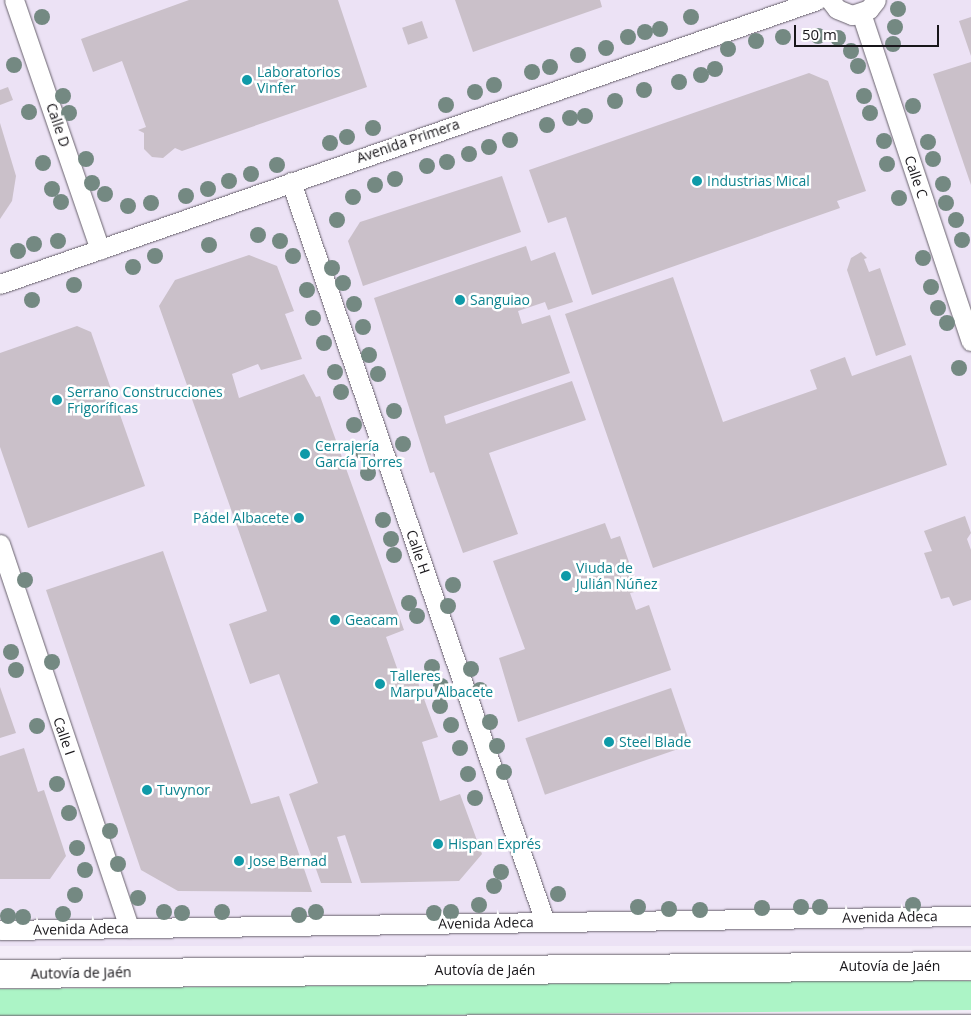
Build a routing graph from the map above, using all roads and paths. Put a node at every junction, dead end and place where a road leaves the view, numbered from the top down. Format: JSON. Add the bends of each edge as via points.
{"nodes":[{"id":1,"x":14,"y":0,"type":"edge"},
{"id":2,"x":817,"y":0,"type":"edge"},
{"id":3,"x":830,"y":0,"type":"edge"},
{"id":4,"x":876,"y":0,"type":"edge"},
{"id":5,"x":861,"y":13,"type":"junction"},
{"id":6,"x":291,"y":182,"type":"junction"},
{"id":7,"x":100,"y":250,"type":"junction"},
{"id":8,"x":0,"y":284,"type":"edge"},
{"id":9,"x":971,"y":341,"type":"edge"},
{"id":10,"x":0,"y":544,"type":"edge"},
{"id":11,"x":971,"y":916,"type":"edge"},
{"id":12,"x":545,"y":922,"type":"junction"},
{"id":13,"x":129,"y":928,"type":"junction"},
{"id":14,"x":0,"y":930,"type":"edge"},
{"id":15,"x":971,"y":966,"type":"edge"},
{"id":16,"x":0,"y":974,"type":"edge"},
{"id":17,"x":971,"y":1028,"type":"edge"},
{"id":18,"x":0,"y":1030,"type":"edge"}],
"edges":[{"from":1,"to":7,"type":"street","name":"Calle D"},
{"from":2,"to":6,"type":"street","name":"Avenida Primera"},
{"from":3,"to":5,"type":"street","via":[[844,13]]},
{"from":4,"to":5,"type":"street"},
{"from":5,"to":9,"type":"street","name":"Calle C"},
{"from":6,"to":7,"type":"street","name":"Avenida Primera"},
{"from":6,"to":12,"type":"street","name":"Calle H"},
{"from":7,"to":8,"type":"street","name":"Avenida Primera"},
{"from":10,"to":13,"type":"street","name":"Calle I"},
{"from":11,"to":12,"type":"street","name":"Avenida Adeca"},
{"from":12,"to":13,"type":"street","name":"Avenida Adeca"},
{"from":13,"to":14,"type":"street","name":"Avenida Adeca"},
{"from":15,"to":16,"type":"highway","name":"Autovía de Jaén"},
{"from":17,"to":18,"type":"highway"}]}
